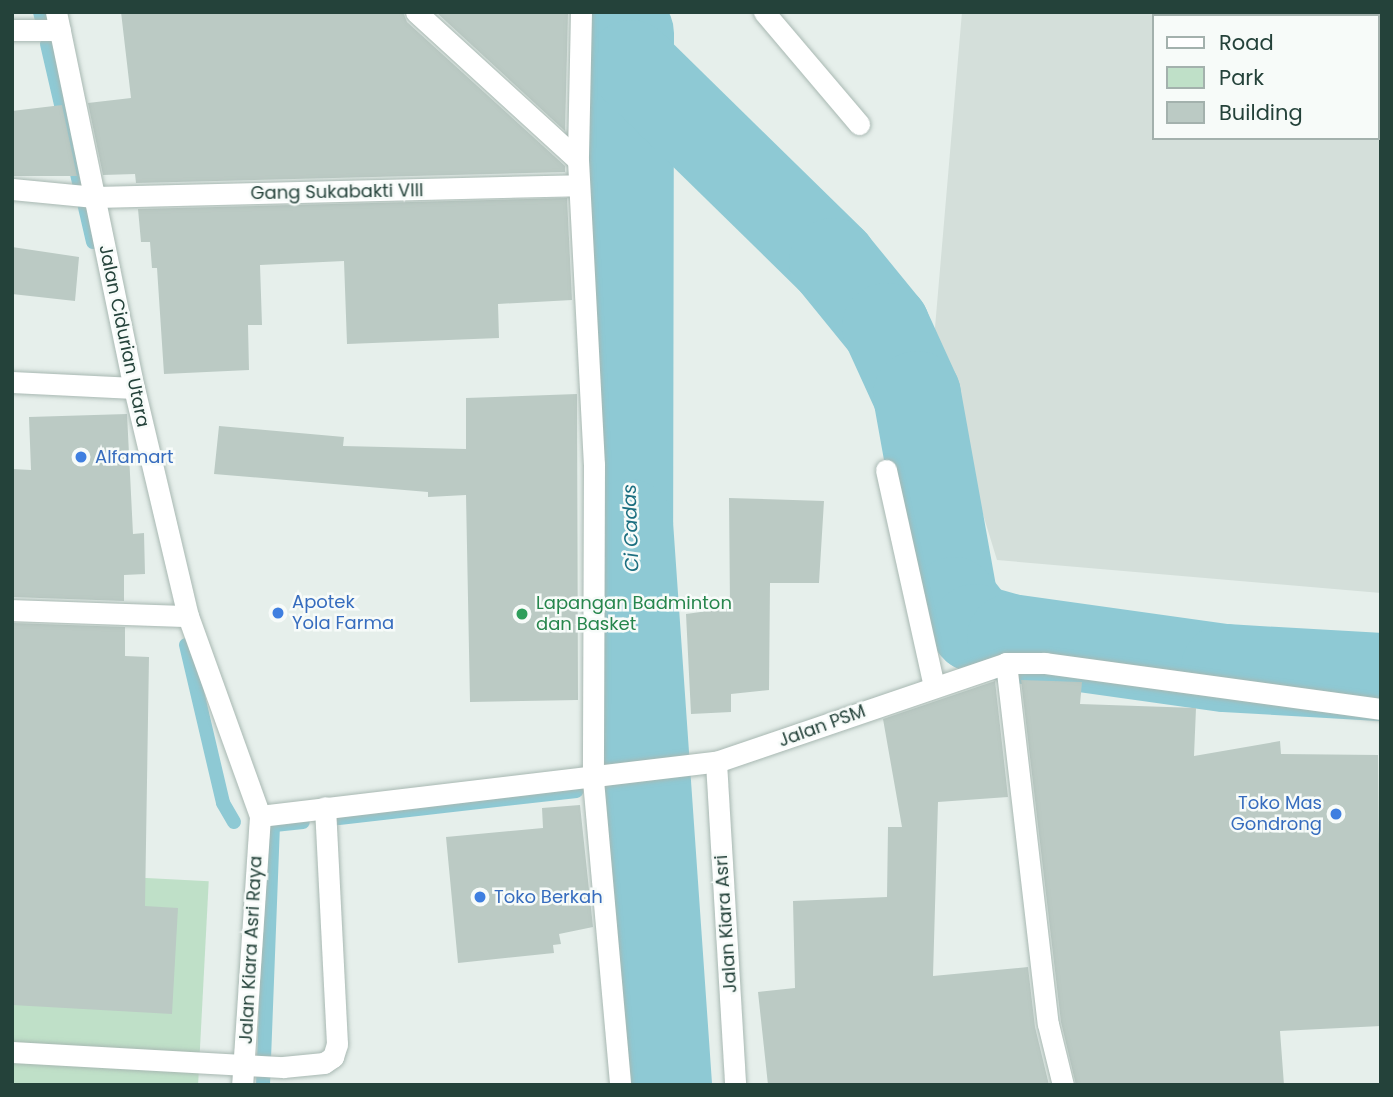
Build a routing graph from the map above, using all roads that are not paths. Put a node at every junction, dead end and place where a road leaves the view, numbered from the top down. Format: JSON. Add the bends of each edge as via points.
{"nodes":[{"id":1,"x":416,"y":12,"type":"edge"},
{"id":2,"x":581,"y":12,"type":"edge"},
{"id":3,"x":764,"y":12,"type":"edge"},
{"id":4,"x":58,"y":21,"type":"edge"},
{"id":5,"x":12,"y":30,"type":"edge"},
{"id":6,"x":859,"y":124,"type":"dead end"},
{"id":7,"x":578,"y":160,"type":"junction"},
{"id":8,"x":579,"y":185,"type":"junction"},
{"id":9,"x":12,"y":189,"type":"edge"},
{"id":10,"x":95,"y":197,"type":"junction"},
{"id":11,"x":12,"y":382,"type":"edge"},
{"id":12,"x":134,"y":388,"type":"junction"},
{"id":13,"x":886,"y":470,"type":"dead end"},
{"id":14,"x":12,"y":610,"type":"edge"},
{"id":15,"x":188,"y":616,"type":"junction"},
{"id":16,"x":1006,"y":663,"type":"junction"},
{"id":17,"x":934,"y":686,"type":"junction"},
{"id":18,"x":1381,"y":709,"type":"edge"},
{"id":19,"x":716,"y":762,"type":"junction"},
{"id":20,"x":601,"y":778,"type":"junction"},
{"id":21,"x":325,"y":807,"type":"junction"},
{"id":22,"x":260,"y":816,"type":"junction"},
{"id":23,"x":12,"y":1052,"type":"edge"},
{"id":24,"x":243,"y":1074,"type":"edge"},
{"id":25,"x":620,"y":1085,"type":"edge"},
{"id":26,"x":736,"y":1085,"type":"edge"},
{"id":27,"x":1063,"y":1085,"type":"edge"}],
"edges":[{"from":1,"to":7,"type":"street"},
{"from":2,"to":7,"type":"street"},
{"from":3,"to":6,"type":"street"},
{"from":4,"to":5,"type":"street"},
{"from":4,"to":10,"type":"street","name":"Jalan Cidurian Utara"},
{"from":7,"to":8,"type":"street"},
{"from":8,"to":10,"type":"street","name":"Gang Sukabakti VIII"},
{"from":8,"to":20,"type":"street","via":[[594,464]]},
{"from":9,"to":10,"type":"street","name":"Gang Sukabakti VIII"},
{"from":10,"to":12,"type":"street","name":"Jalan Cidurian Utara"},
{"from":11,"to":12,"type":"street"},
{"from":12,"to":15,"type":"street","name":"Jalan Cidurian Utara"},
{"from":13,"to":17,"type":"street"},
{"from":14,"to":15,"type":"street"},
{"from":15,"to":22,"type":"street","name":"Jalan Cidurian Utara"},
{"from":16,"to":17,"type":"street","name":"Jalan PSM"},
{"from":16,"to":18,"type":"street","name":"Jalan PSM","via":[[1045,663]]},
{"from":16,"to":27,"type":"street","via":[[1048,1024]]},
{"from":17,"to":19,"type":"street","name":"Jalan PSM"},
{"from":19,"to":20,"type":"street","name":"Jalan PSM"},
{"from":19,"to":26,"type":"street","name":"Jalan Kiara Asri"},
{"from":20,"to":21,"type":"street","name":"Jalan PSM"},
{"from":20,"to":25,"type":"street"},
{"from":21,"to":22,"type":"street","name":"Jalan PSM"},
{"from":21,"to":24,"type":"street","via":[[337,1045],[324,1063]]},
{"from":22,"to":24,"type":"street","name":"Jalan Kiara Asri Raya"},
{"from":23,"to":24,"type":"street"}]}
